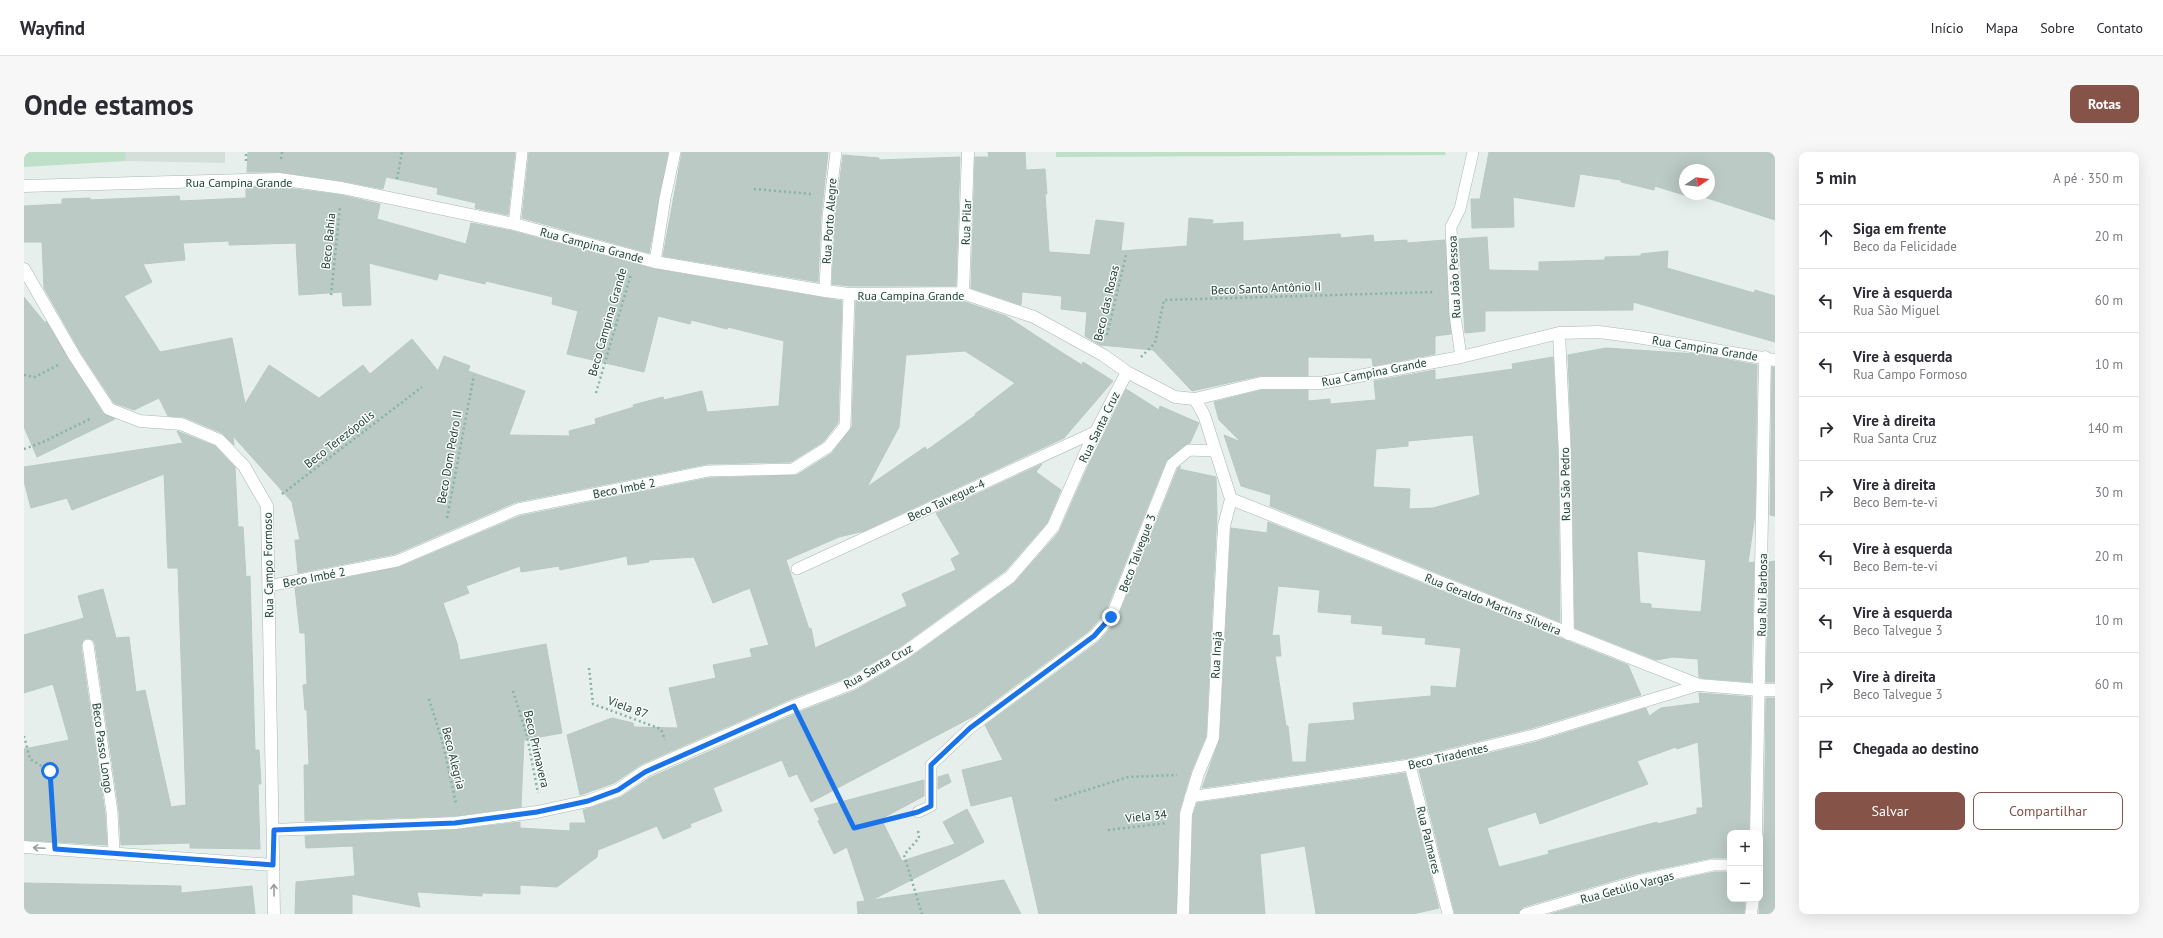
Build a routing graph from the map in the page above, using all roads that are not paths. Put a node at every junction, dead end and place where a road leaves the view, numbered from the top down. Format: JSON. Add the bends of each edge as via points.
{"nodes":[{"id":1,"x":522,"y":152,"type":"edge"},
{"id":2,"x":675,"y":152,"type":"edge"},
{"id":3,"x":836,"y":152,"type":"edge"},
{"id":4,"x":968,"y":152,"type":"edge"},
{"id":5,"x":1473,"y":152,"type":"edge"},
{"id":6,"x":24,"y":186,"type":"edge"},
{"id":7,"x":514,"y":224,"type":"junction"},
{"id":8,"x":655,"y":262,"type":"junction"},
{"id":9,"x":24,"y":269,"type":"edge"},
{"id":10,"x":825,"y":291,"type":"junction"},
{"id":11,"x":963,"y":293,"type":"junction"},
{"id":12,"x":849,"y":294,"type":"junction"},
{"id":13,"x":1559,"y":333,"type":"junction"},
{"id":14,"x":1461,"y":357,"type":"junction"},
{"id":15,"x":1770,"y":358,"type":"edge"},
{"id":16,"x":1127,"y":372,"type":"junction"},
{"id":17,"x":1195,"y":399,"type":"junction"},
{"id":18,"x":1096,"y":432,"type":"junction"},
{"id":19,"x":1214,"y":451,"type":"junction"},
{"id":20,"x":1231,"y":499,"type":"junction"},
{"id":21,"x":797,"y":568,"type":"dead end"},
{"id":22,"x":268,"y":586,"type":"junction"},
{"id":23,"x":1568,"y":634,"type":"junction"},
{"id":24,"x":88,"y":645,"type":"dead end"},
{"id":25,"x":1698,"y":685,"type":"junction"},
{"id":26,"x":1760,"y":690,"type":"junction"},
{"id":27,"x":1775,"y":690,"type":"edge"},
{"id":28,"x":1410,"y":765,"type":"junction"},
{"id":29,"x":1190,"y":797,"type":"junction"},
{"id":30,"x":918,"y":812,"type":"road end"},
{"id":31,"x":274,"y":830,"type":"junction"},
{"id":32,"x":1756,"y":830,"type":"edge"},
{"id":33,"x":24,"y":847,"type":"edge"},
{"id":34,"x":114,"y":852,"type":"junction"},
{"id":35,"x":1727,"y":864,"type":"edge"},
{"id":36,"x":273,"y":865,"type":"junction"},
{"id":37,"x":1753,"y":902,"type":"edge"},
{"id":38,"x":274,"y":914,"type":"edge"},
{"id":39,"x":1183,"y":914,"type":"edge"},
{"id":40,"x":1448,"y":914,"type":"edge"},
{"id":41,"x":1525,"y":914,"type":"edge"},
{"id":42,"x":1752,"y":914,"type":"edge"}],
"edges":[{"from":1,"to":7,"type":"lane"},
{"from":2,"to":8,"type":"lane"},
{"from":3,"to":10,"type":"lane","name":"Rua Porto Alegre"},
{"from":4,"to":11,"type":"street","name":"Rua Pilar"},
{"from":5,"to":14,"type":"lane","name":"Rua João Pessoa","via":[[1460,209],[1451,227],[1454,315]]},
{"from":6,"to":7,"type":"street","name":"Rua Campina Grande","via":[[279,179],[342,188]]},
{"from":7,"to":8,"type":"street","name":"Rua Campina Grande"},
{"from":8,"to":10,"type":"street","name":"Rua Campina Grande"},
{"from":9,"to":22,"type":"street","name":"Rua Campo Formoso","via":[[75,357],[109,409],[140,421],[181,424],[219,440],[244,466],[267,506]]},
{"from":10,"to":12,"type":"street","name":"Rua Campina Grande"},
{"from":11,"to":12,"type":"street","name":"Rua Campina Grande"},
{"from":11,"to":16,"type":"street","name":"Rua Campina Grande","via":[[1034,317],[1103,355]]},
{"from":12,"to":22,"type":"lane","name":"Beco Imbé 2","via":[[845,426],[828,447],[793,469],[708,471],[518,509],[397,561]]},
{"from":13,"to":14,"type":"street","name":"Rua Campina Grande"},
{"from":13,"to":15,"type":"street","name":"Rua Campina Grande","via":[[1599,332]]},
{"from":13,"to":23,"type":"street","name":"Rua São Pedro","via":[[1565,457]]},
{"from":14,"to":17,"type":"street","name":"Rua Campina Grande","via":[[1321,383],[1261,383]]},
{"from":15,"to":26,"type":"street","name":"Rua Rui Barbosa"},
{"from":16,"to":17,"type":"street","name":"Rua Campina Grande","via":[[1175,398]]},
{"from":16,"to":18,"type":"street","name":"Rua Santa Cruz"},
{"from":17,"to":19,"type":"street","via":[[1204,415]]},
{"from":18,"to":21,"type":"lane","name":"Beco Talvegue-4"},
{"from":18,"to":31,"type":"street","name":"Rua Santa Cruz","via":[[1053,528],[1010,578],[897,657],[851,684],[672,759],[645,772],[618,790],[588,801],[542,811],[460,822]]},
{"from":19,"to":20,"type":"street"},
{"from":19,"to":30,"type":"lane","name":"Beco Talvegue 3","via":[[1189,450],[1172,464],[1111,617],[1094,636],[970,728],[931,765],[931,806]]},
{"from":20,"to":23,"type":"street","name":"Rua Geraldo Martins Silveira"},
{"from":20,"to":29,"type":"street","name":"Rua Inajá","via":[[1224,526],[1213,738]]},
{"from":22,"to":31,"type":"street","name":"Rua Campo Formoso"},
{"from":23,"to":25,"type":"street","name":"Rua Geraldo Martins Silveira"},
{"from":24,"to":34,"type":"lane","name":"Beco Passo Longo","via":[[112,812]]},
{"from":25,"to":26,"type":"street","name":"Rua Geraldo Martins Silveira"},
{"from":25,"to":28,"type":"lane","name":"Beco Tiradentes","via":[[1534,735]]},
{"from":26,"to":27,"type":"street","name":"Rua Geraldo Martins Silveira"},
{"from":26,"to":32,"type":"street","name":"Rua Rui Barbosa"},
{"from":28,"to":29,"type":"lane","name":"Beco Tiradentes"},
{"from":28,"to":40,"type":"lane","name":"Rua Palmares"},
{"from":29,"to":39,"type":"street","name":"Rua Inajá","via":[[1186,821]]},
{"from":31,"to":36,"type":"street","name":"Rua Campo Formoso"},
{"from":34,"to":33,"type":"street","one_way":true},
{"from":34,"to":36,"type":"street"},
{"from":35,"to":41,"type":"lane","name":"Rua Getúlio Vargas","via":[[1638,882]]},
{"from":38,"to":36,"type":"street","name":"Rua Campo Formoso","one_way":true},
{"from":37,"to":42,"type":"street"}]}
